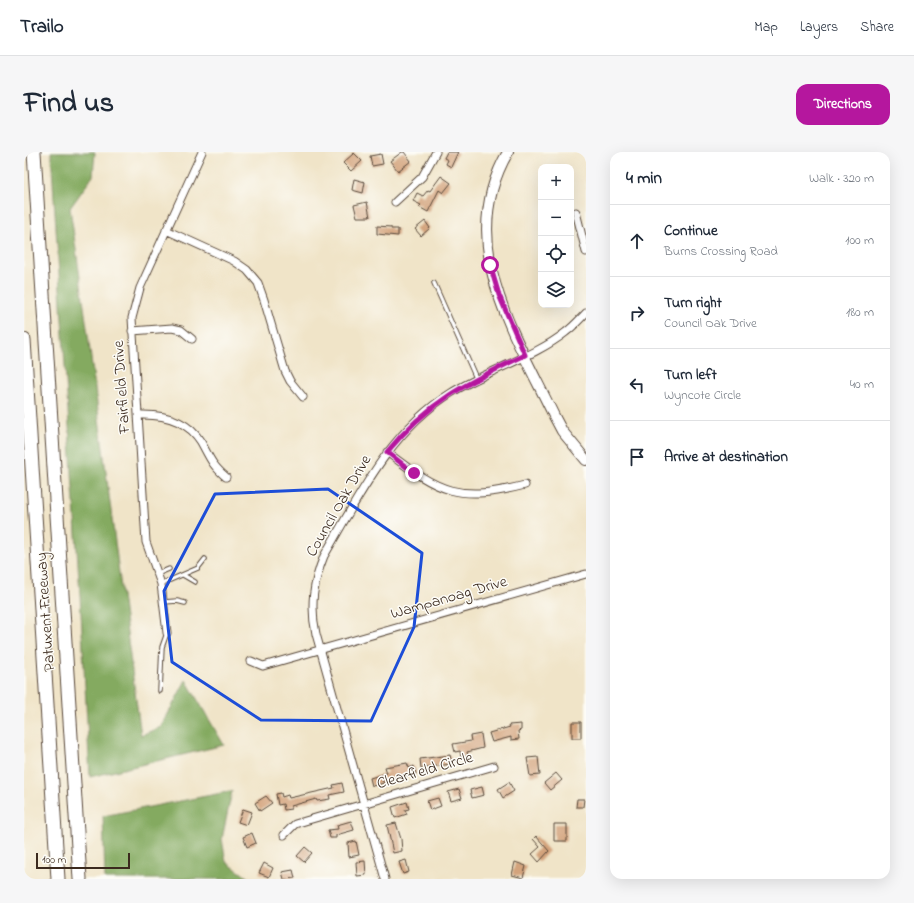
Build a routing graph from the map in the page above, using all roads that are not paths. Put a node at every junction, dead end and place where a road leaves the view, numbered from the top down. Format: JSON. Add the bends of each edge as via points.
{"nodes":[{"id":1,"x":34,"y":152,"type":"edge"},
{"id":2,"x":202,"y":152,"type":"edge"},
{"id":3,"x":436,"y":152,"type":"edge"},
{"id":4,"x":508,"y":152,"type":"edge"},
{"id":5,"x":395,"y":202,"type":"dead end"},
{"id":6,"x":576,"y":212,"type":"dead end"},
{"id":7,"x":166,"y":230,"type":"junction"},
{"id":8,"x":586,"y":252,"type":"edge"},
{"id":9,"x":434,"y":283,"type":"dead end"},
{"id":10,"x":586,"y":313,"type":"edge"},
{"id":11,"x":132,"y":331,"type":"junction"},
{"id":12,"x":192,"y":339,"type":"dead end"},
{"id":13,"x":24,"y":340,"type":"edge"},
{"id":14,"x":525,"y":355,"type":"junction"},
{"id":15,"x":476,"y":378,"type":"junction"},
{"id":16,"x":303,"y":397,"type":"dead end"},
{"id":17,"x":138,"y":415,"type":"junction"},
{"id":18,"x":387,"y":452,"type":"junction"},
{"id":19,"x":586,"y":460,"type":"edge"},
{"id":20,"x":226,"y":477,"type":"dead end"},
{"id":21,"x":525,"y":485,"type":"dead end"},
{"id":22,"x":205,"y":559,"type":"dead end"},
{"id":23,"x":169,"y":569,"type":"dead end"},
{"id":24,"x":157,"y":574,"type":"junction"},
{"id":25,"x":586,"y":574,"type":"edge"},
{"id":26,"x":183,"y":575,"type":"junction"},
{"id":27,"x":195,"y":582,"type":"dead end"},
{"id":28,"x":161,"y":584,"type":"junction"},
{"id":29,"x":164,"y":602,"type":"junction"},
{"id":30,"x":185,"y":603,"type":"dead end"},
{"id":31,"x":167,"y":632,"type":"joint"},
{"id":32,"x":320,"y":650,"type":"junction"},
{"id":33,"x":251,"y":661,"type":"dead end"},
{"id":34,"x":160,"y":691,"type":"dead end"},
{"id":35,"x":494,"y":766,"type":"dead end"},
{"id":36,"x":364,"y":803,"type":"junction"},
{"id":37,"x":284,"y":835,"type":"dead end"},
{"id":38,"x":58,"y":879,"type":"edge"},
{"id":39,"x":80,"y":879,"type":"edge"},
{"id":40,"x":385,"y":879,"type":"edge"}],
"edges":[{"from":1,"to":39,"type":"highway","name":"Patuxent Freeway"},
{"from":2,"to":7,"type":"street","name":"Fairfield Drive"},
{"from":3,"to":5,"type":"street","via":[[422,177]]},
{"from":4,"to":14,"type":"street","via":[[491,193],[487,244],[495,284]]},
{"from":6,"to":8,"type":"street"},
{"from":7,"to":11,"type":"street","name":"Fairfield Drive","via":[[135,302]]},
{"from":7,"to":16,"type":"street","via":[[234,261],[247,270],[258,283],[285,371]]},
{"from":9,"to":15,"type":"lane"},
{"from":10,"to":14,"type":"street","name":"Council Oak Drive","via":[[566,333]]},
{"from":11,"to":12,"type":"street","via":[[172,328],[181,330]]},
{"from":11,"to":17,"type":"street","name":"Fairfield Drive"},
{"from":13,"to":38,"type":"highway","name":"Patuxent Freeway"},
{"from":14,"to":15,"type":"street","name":"Council Oak Drive"},
{"from":14,"to":19,"type":"street","via":[[562,431]]},
{"from":15,"to":18,"type":"street","name":"Council Oak Drive","via":[[430,408]]},
{"from":17,"to":20,"type":"street","via":[[164,416],[185,425],[200,441],[213,466]]},
{"from":17,"to":24,"type":"street","name":"Fairfield Drive","via":[[146,542]]},
{"from":18,"to":21,"type":"street","via":[[425,480],[449,490],[478,494]]},
{"from":18,"to":32,"type":"street","name":"Council Oak Drive","via":[[324,556],[318,572],[312,614]]},
{"from":22,"to":26,"type":"lane","via":[[198,568]]},
{"from":23,"to":24,"type":"lane"},
{"from":24,"to":28,"type":"street","name":"Fairfield Drive"},
{"from":25,"to":32,"type":"street","name":"Wampanoag Drive"},
{"from":26,"to":27,"type":"lane"},
{"from":26,"to":28,"type":"lane"},
{"from":28,"to":29,"type":"street","name":"Fairfield Drive"},
{"from":29,"to":30,"type":"lane"},
{"from":29,"to":31,"type":"street","name":"Fairfield Drive"},
{"from":31,"to":34,"type":"lane","via":[[162,647]]},
{"from":32,"to":33,"type":"street","name":"Wampanoag Drive","via":[[263,666]]},
{"from":32,"to":36,"type":"street","name":"Council Oak Drive"},
{"from":35,"to":36,"type":"street","name":"Clearfield Circle"},
{"from":36,"to":37,"type":"street","name":"Clearfield Circle","via":[[295,824]]},
{"from":36,"to":40,"type":"street","name":"Council Oak Drive"}]}
